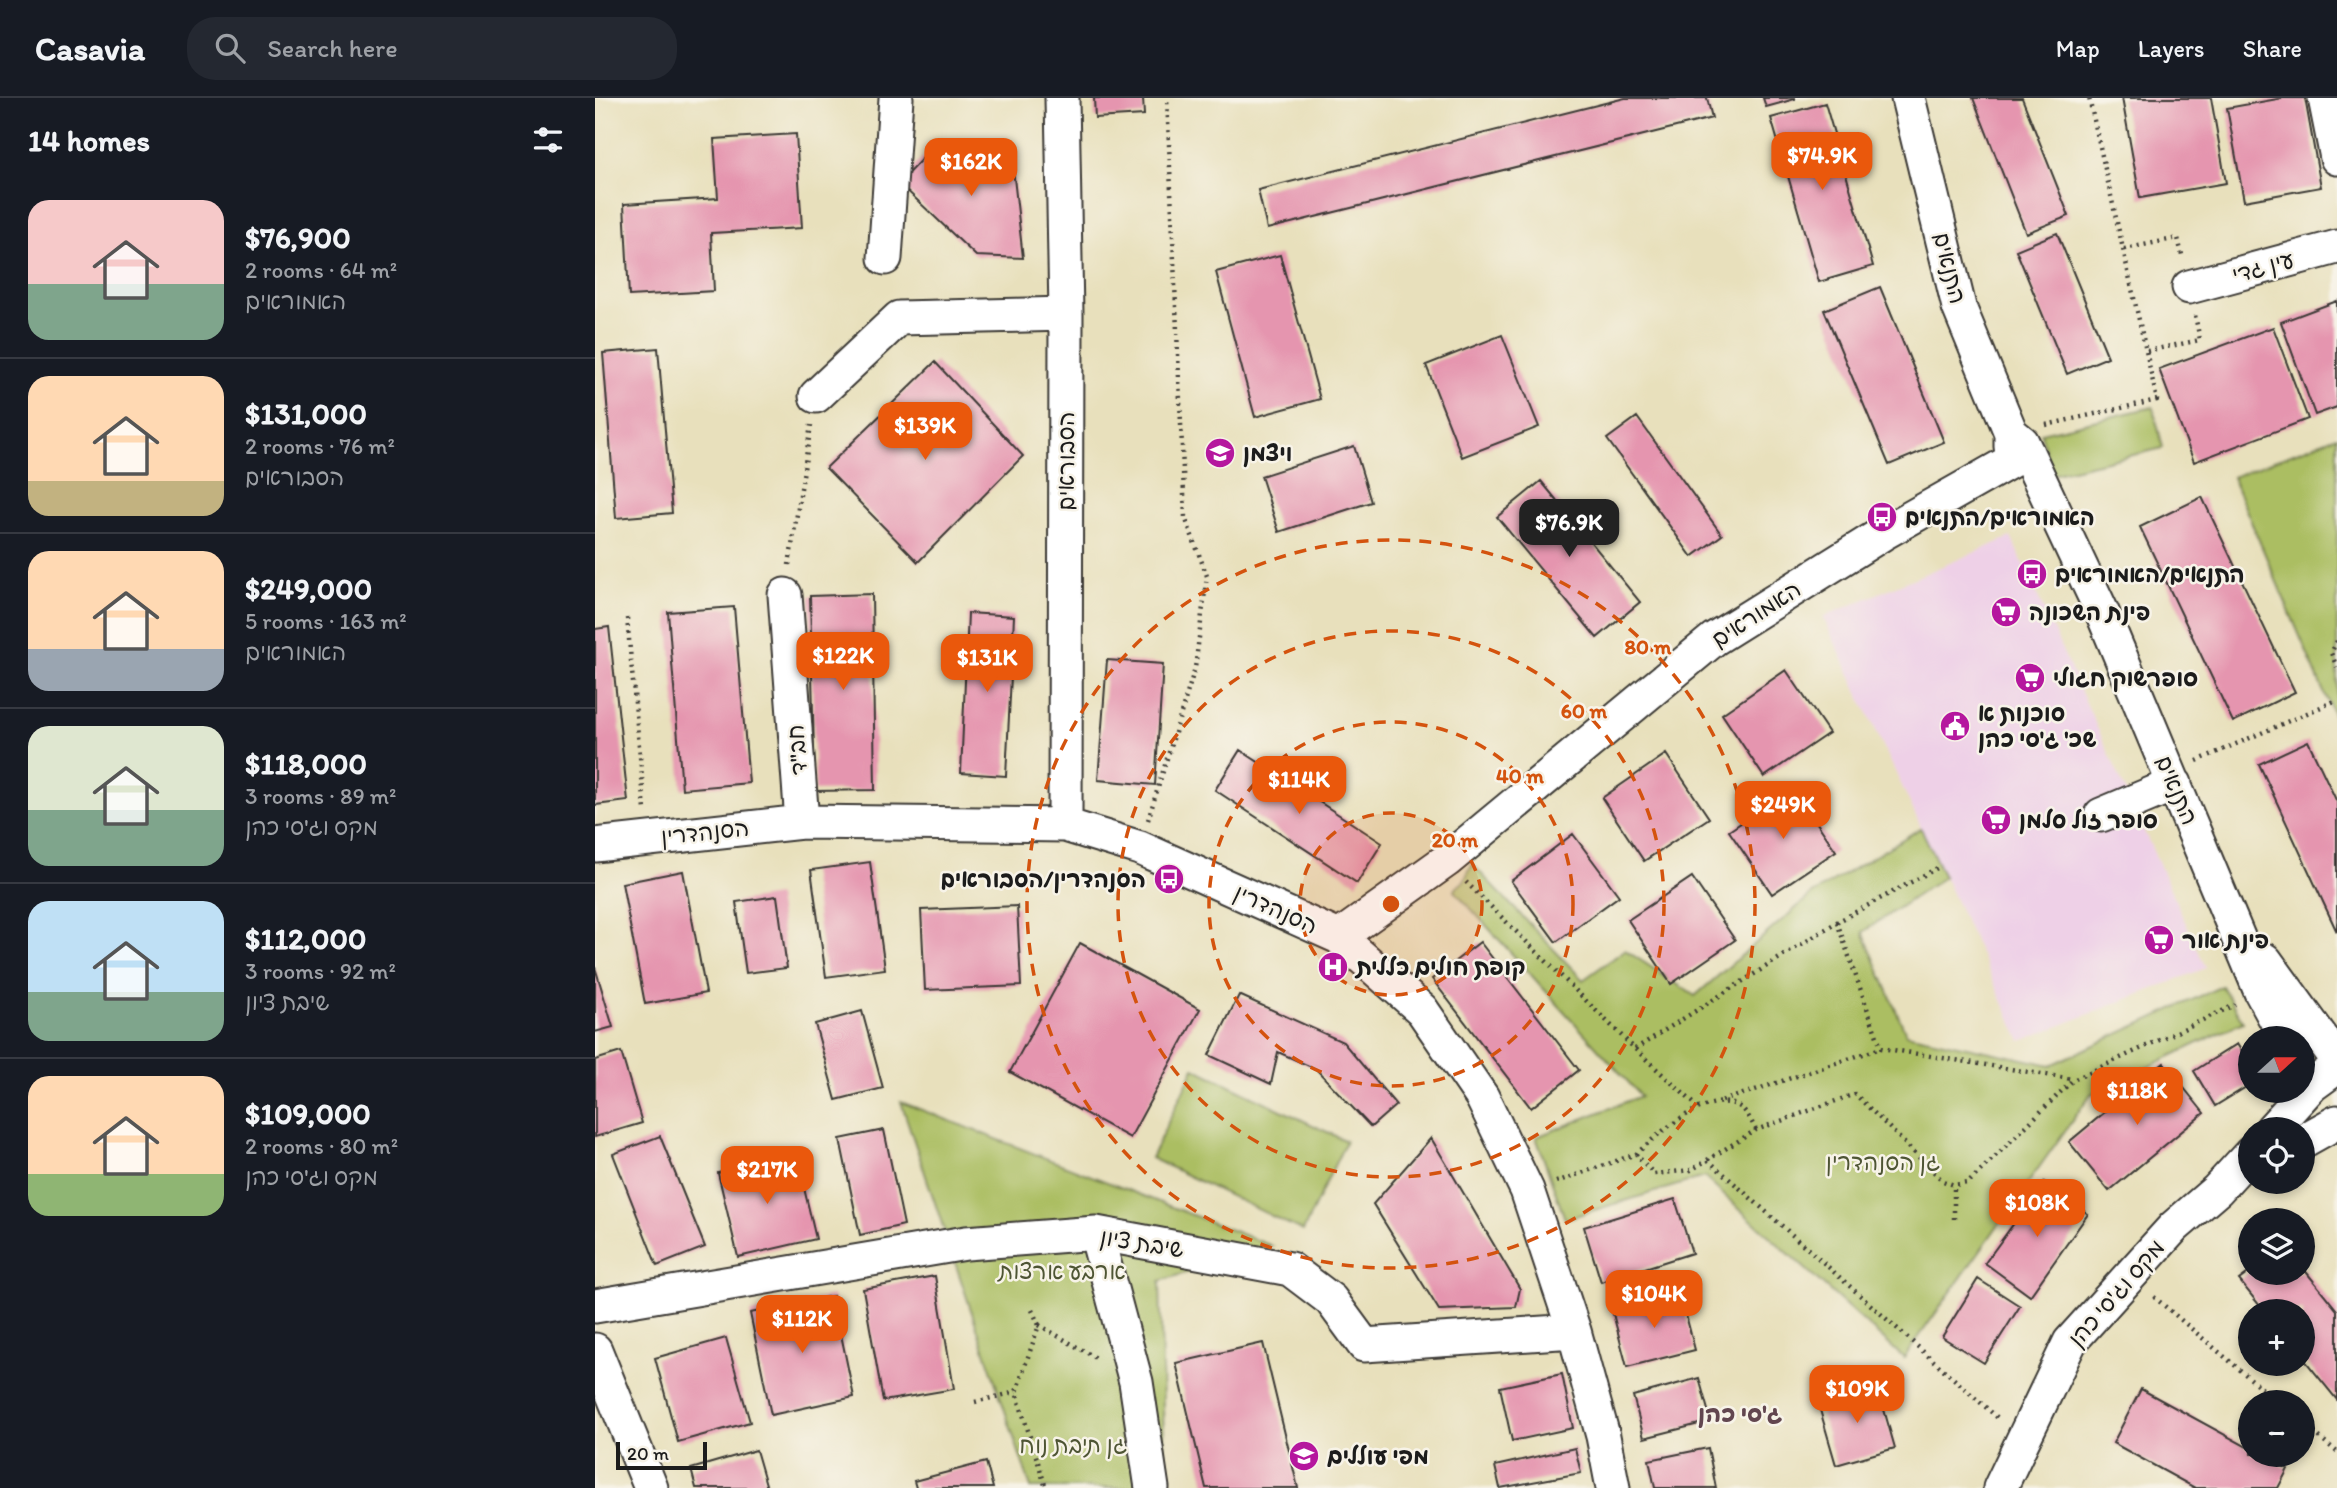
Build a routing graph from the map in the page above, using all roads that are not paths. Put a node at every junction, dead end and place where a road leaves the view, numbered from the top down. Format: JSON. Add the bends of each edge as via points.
{"nodes":[{"id":1,"x":896,"y":98,"type":"edge"},
{"id":2,"x":1062,"y":98,"type":"edge"},
{"id":3,"x":1908,"y":98,"type":"edge"},
{"id":4,"x":2325,"y":98,"type":"edge"},
{"id":5,"x":2337,"y":158,"type":"edge"},
{"id":6,"x":2337,"y":247,"type":"edge"},
{"id":7,"x":885,"y":258,"type":"dead end"},
{"id":8,"x":2189,"y":287,"type":"dead end"},
{"id":9,"x":1066,"y":314,"type":"junction"},
{"id":10,"x":816,"y":396,"type":"road end"},
{"id":11,"x":2017,"y":446,"type":"junction"},
{"id":12,"x":785,"y":595,"type":"road end"},
{"id":13,"x":2172,"y":778,"type":"junction"},
{"id":14,"x":2101,"y":815,"type":"dead end"},
{"id":15,"x":802,"y":822,"type":"junction"},
{"id":16,"x":1065,"y":825,"type":"junction"},
{"id":17,"x":595,"y":845,"type":"edge"},
{"id":18,"x":1339,"y":937,"type":"junction"},
{"id":19,"x":2272,"y":989,"type":"junction"},
{"id":20,"x":2337,"y":1023,"type":"edge"},
{"id":21,"x":2282,"y":1026,"type":"edge"},
{"id":22,"x":2337,"y":1059,"type":"edge"},
{"id":23,"x":2322,"y":1080,"type":"edge"},
{"id":24,"x":2284,"y":1117,"type":"edge"},
{"id":25,"x":2337,"y":1122,"type":"edge"},
{"id":26,"x":2315,"y":1135,"type":"edge"},
{"id":27,"x":2238,"y":1167,"type":"edge"},
{"id":28,"x":2238,"y":1178,"type":"edge"},
{"id":29,"x":2217,"y":1190,"type":"junction"},
{"id":30,"x":1096,"y":1233,"type":"junction"},
{"id":31,"x":595,"y":1306,"type":"edge"},
{"id":32,"x":1574,"y":1331,"type":"junction"},
{"id":33,"x":595,"y":1350,"type":"edge"},
{"id":34,"x":651,"y":1488,"type":"edge"},
{"id":35,"x":1152,"y":1488,"type":"edge"},
{"id":36,"x":1613,"y":1488,"type":"edge"},
{"id":37,"x":2000,"y":1488,"type":"edge"}],
"edges":[{"from":1,"to":7,"type":"street"},
{"from":2,"to":9,"type":"street","name":"הסבוראים"},
{"from":3,"to":11,"type":"street","name":"התנאים","via":[[1959,307]]},
{"from":4,"to":5,"type":"street"},
{"from":6,"to":8,"type":"street","name":"עין גדי"},
{"from":9,"to":10,"type":"street","via":[[899,318]]},
{"from":9,"to":16,"type":"street","name":"הסבוראים"},
{"from":11,"to":13,"type":"street","name":"התנאים","via":[[2102,612]]},
{"from":11,"to":18,"type":"street","name":"האמוראים","via":[[1714,639],[1447,860]]},
{"from":12,"to":15,"type":"street","name":"חב\"ד"},
{"from":13,"to":14,"type":"street"},
{"from":13,"to":19,"type":"street","name":"התנאים","via":[[2220,890]]},
{"from":15,"to":16,"type":"street","name":"הסנהדרין"},
{"from":15,"to":17,"type":"street","name":"הסנהדרין"},
{"from":16,"to":18,"type":"street","name":"הסנהדרין","via":[[1140,848]]},
{"from":18,"to":32,"type":"street","name":"הסנהדרין","via":[[1422,1010],[1482,1097],[1527,1190]]},
{"from":19,"to":20,"type":"street"},
{"from":19,"to":21,"type":"street","name":"התנאים"},
{"from":19,"to":22,"type":"street","name":"התנאים"},
{"from":23,"to":24,"type":"street"},
{"from":25,"to":26,"type":"street"},
{"from":27,"to":29,"type":"street","name":"מקס וג'סי כהן"},
{"from":28,"to":29,"type":"street","name":"מקס וג'סי כהן"},
{"from":29,"to":37,"type":"street","name":"מקס וג'סי כהן","via":[[2173,1227],[2070,1342]]},
{"from":30,"to":31,"type":"street","name":"שיבת ציון","via":[[965,1243]]},
{"from":30,"to":32,"type":"street","name":"שיבת ציון","via":[[1290,1269],[1331,1300],[1364,1345]]},
{"from":30,"to":35,"type":"street","via":[[1136,1382]]},
{"from":32,"to":36,"type":"street","name":"הסנהדרין"},
{"from":33,"to":34,"type":"street"}]}
